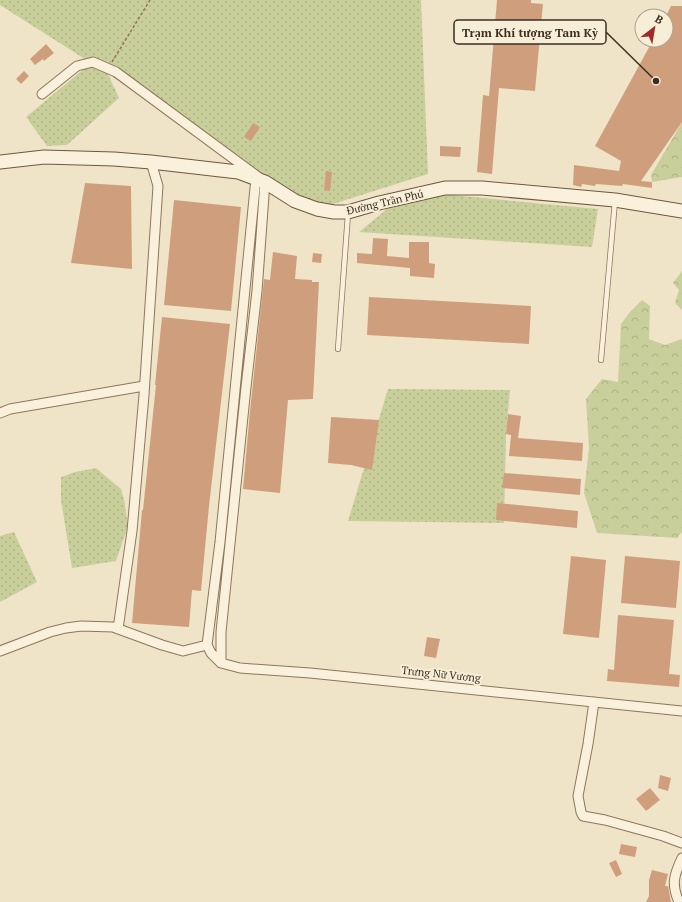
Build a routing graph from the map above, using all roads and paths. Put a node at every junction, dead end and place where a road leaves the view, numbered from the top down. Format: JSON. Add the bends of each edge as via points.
{"nodes":[{"id":1,"x":150,"y":0,"type":"edge"},
{"id":2,"x":108,"y":68,"type":"junction"},
{"id":3,"x":42,"y":94,"type":"dead end"},
{"id":4,"x":0,"y":162,"type":"edge"},
{"id":5,"x":151,"y":162,"type":"junction"},
{"id":6,"x":260,"y":180,"type":"junction"},
{"id":7,"x":615,"y":200,"type":"junction"},
{"id":8,"x":682,"y":211,"type":"edge"},
{"id":9,"x":348,"y":212,"type":"junction"},
{"id":10,"x":338,"y":349,"type":"dead end"},
{"id":11,"x":601,"y":360,"type":"dead end"},
{"id":12,"x":144,"y":386,"type":"junction"},
{"id":13,"x":0,"y":412,"type":"edge"},
{"id":14,"x":118,"y":629,"type":"junction"},
{"id":15,"x":207,"y":645,"type":"junction"},
{"id":16,"x":0,"y":651,"type":"edge"},
{"id":17,"x":221,"y":663,"type":"junction"},
{"id":18,"x":594,"y":702,"type":"junction"},
{"id":19,"x":682,"y":711,"type":"edge"},
{"id":20,"x":682,"y":843,"type":"edge"},
{"id":21,"x":682,"y":858,"type":"edge"},
{"id":22,"x":679,"y":902,"type":"edge"}],
"edges":[{"from":1,"to":2,"type":"path"},
{"from":2,"to":3,"type":"street","via":[[93,62],[77,66]]},
{"from":2,"to":6,"type":"street"},
{"from":4,"to":5,"type":"main road","name":"Đường Trần Phú","via":[[44,157]]},
{"from":5,"to":6,"type":"main road","name":"Đường Trần Phú","via":[[238,172]]},
{"from":5,"to":12,"type":"street","via":[[158,186]]},
{"from":6,"to":9,"type":"main road","name":"Đường Trần Phú","via":[[295,201],[317,209]]},
{"from":6,"to":15,"type":"street"},
{"from":6,"to":17,"type":"street","via":[[257,291],[221,632]]},
{"from":7,"to":8,"type":"main road","name":"Đường Trần Phú"},
{"from":7,"to":9,"type":"main road","name":"Đường Trần Phú","via":[[482,188],[445,188]]},
{"from":7,"to":11,"type":"lane"},
{"from":9,"to":10,"type":"lane"},
{"from":12,"to":13,"type":"street","via":[[10,408]]},
{"from":12,"to":14,"type":"street","via":[[132,531]]},
{"from":14,"to":15,"type":"street","via":[[183,650]]},
{"from":14,"to":16,"type":"street","via":[[105,626],[66,628]]},
{"from":15,"to":17,"type":"street"},
{"from":17,"to":18,"type":"street","name":"Trưng Nữ Vương","via":[[240,668]]},
{"from":18,"to":19,"type":"street","name":"Trưng Nữ Vương"},
{"from":18,"to":20,"type":"street","via":[[578,796],[583,816]]},
{"from":21,"to":22,"type":"street","via":[[674,880]]}]}
